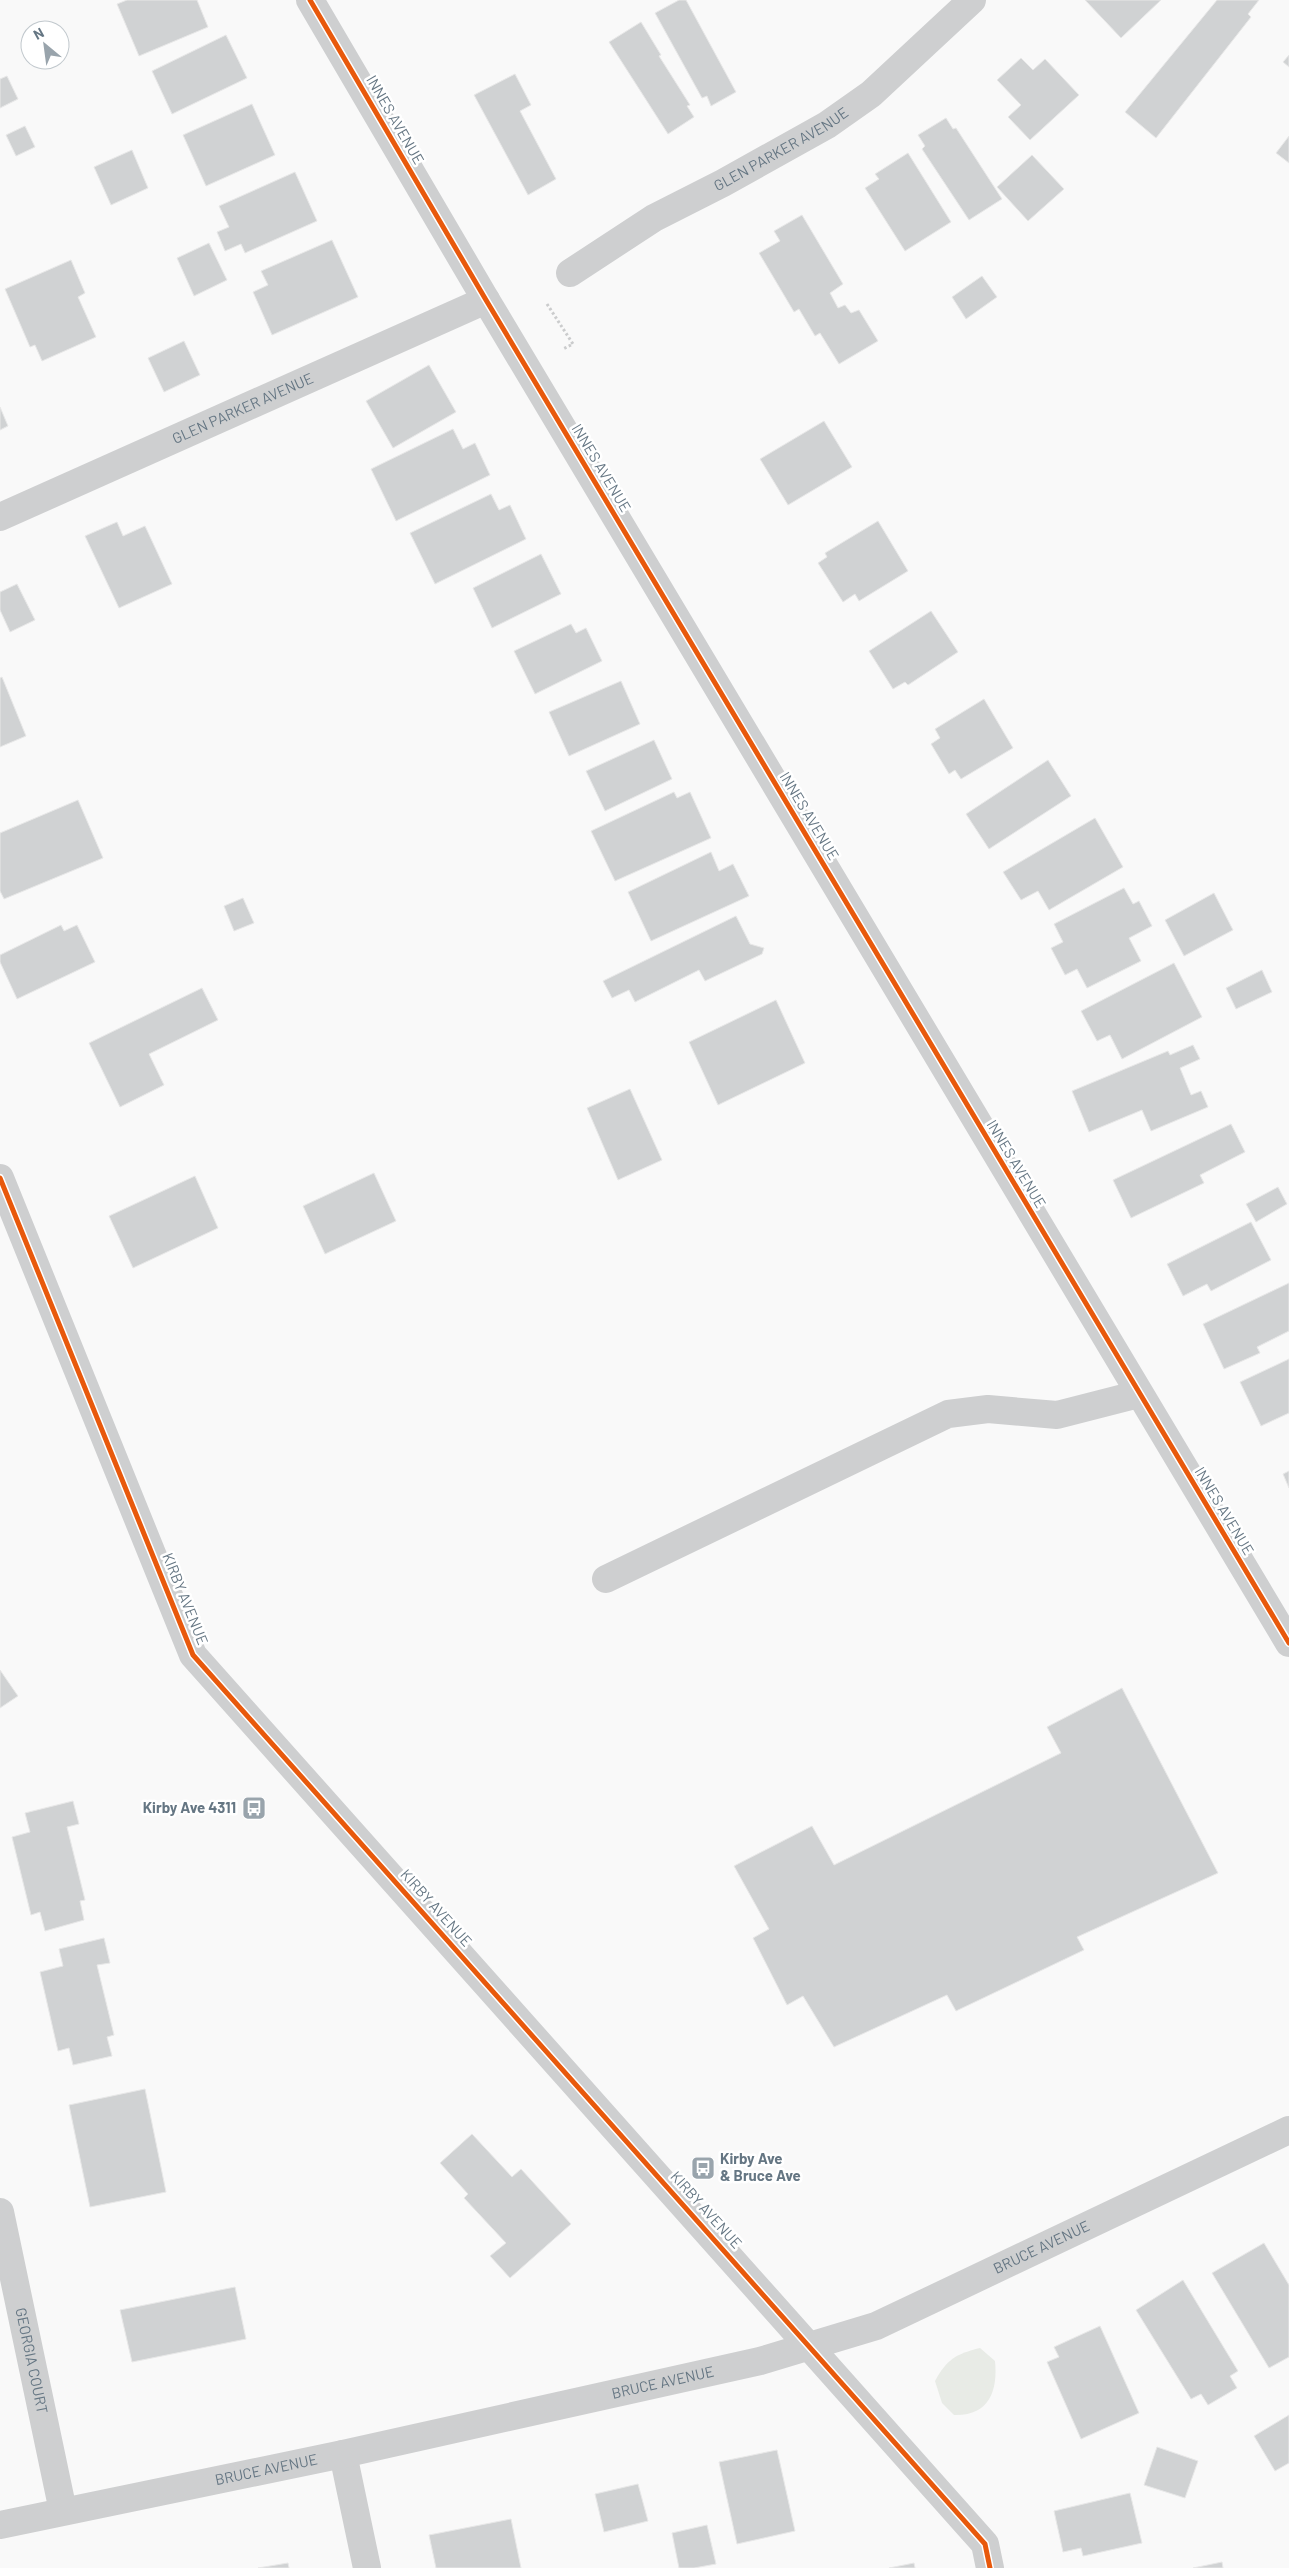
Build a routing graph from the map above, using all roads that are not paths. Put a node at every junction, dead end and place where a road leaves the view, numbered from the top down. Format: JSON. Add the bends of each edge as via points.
{"nodes":[{"id":1,"x":310,"y":0,"type":"edge"},
{"id":2,"x":972,"y":0,"type":"edge"},
{"id":3,"x":570,"y":273,"type":"dead end"},
{"id":4,"x":486,"y":300,"type":"junction"},
{"id":5,"x":0,"y":518,"type":"edge"},
{"id":6,"x":0,"y":1178,"type":"edge"},
{"id":7,"x":1139,"y":1394,"type":"junction"},
{"id":8,"x":606,"y":1579,"type":"dead end"},
{"id":9,"x":1289,"y":1643,"type":"edge"},
{"id":10,"x":1289,"y":2130,"type":"edge"},
{"id":11,"x":0,"y":2212,"type":"edge"},
{"id":12,"x":812,"y":2347,"type":"junction"},
{"id":13,"x":343,"y":2454,"type":"junction"},
{"id":14,"x":63,"y":2511,"type":"junction"},
{"id":15,"x":0,"y":2525,"type":"edge"},
{"id":16,"x":367,"y":2568,"type":"edge"},
{"id":17,"x":990,"y":2568,"type":"edge"}],
"edges":[{"from":1,"to":4,"type":"street","name":"INNES AVENUE"},
{"from":2,"to":3,"type":"street","name":"GLEN PARKER AVENUE","via":[[871,94],[827,125],[654,218]]},
{"from":4,"to":5,"type":"street","name":"GLEN PARKER AVENUE"},
{"from":4,"to":7,"type":"street","name":"INNES AVENUE"},
{"from":6,"to":12,"type":"street","name":"KIRBY AVENUE","via":[[193,1655]]},
{"from":7,"to":8,"type":"street","via":[[1057,1415],[988,1409],[948,1414]]},
{"from":7,"to":9,"type":"street","name":"INNES AVENUE"},
{"from":10,"to":12,"type":"street","name":"BRUCE AVENUE","via":[[876,2326]]},
{"from":11,"to":14,"type":"street","name":"GEORGIA COURT"},
{"from":12,"to":13,"type":"street","name":"BRUCE AVENUE"},
{"from":12,"to":17,"type":"street","name":"KIRBY AVENUE","via":[[985,2544]]},
{"from":13,"to":14,"type":"street","name":"BRUCE AVENUE"},
{"from":13,"to":16,"type":"street"},
{"from":14,"to":15,"type":"street","name":"BRUCE AVENUE"}]}
